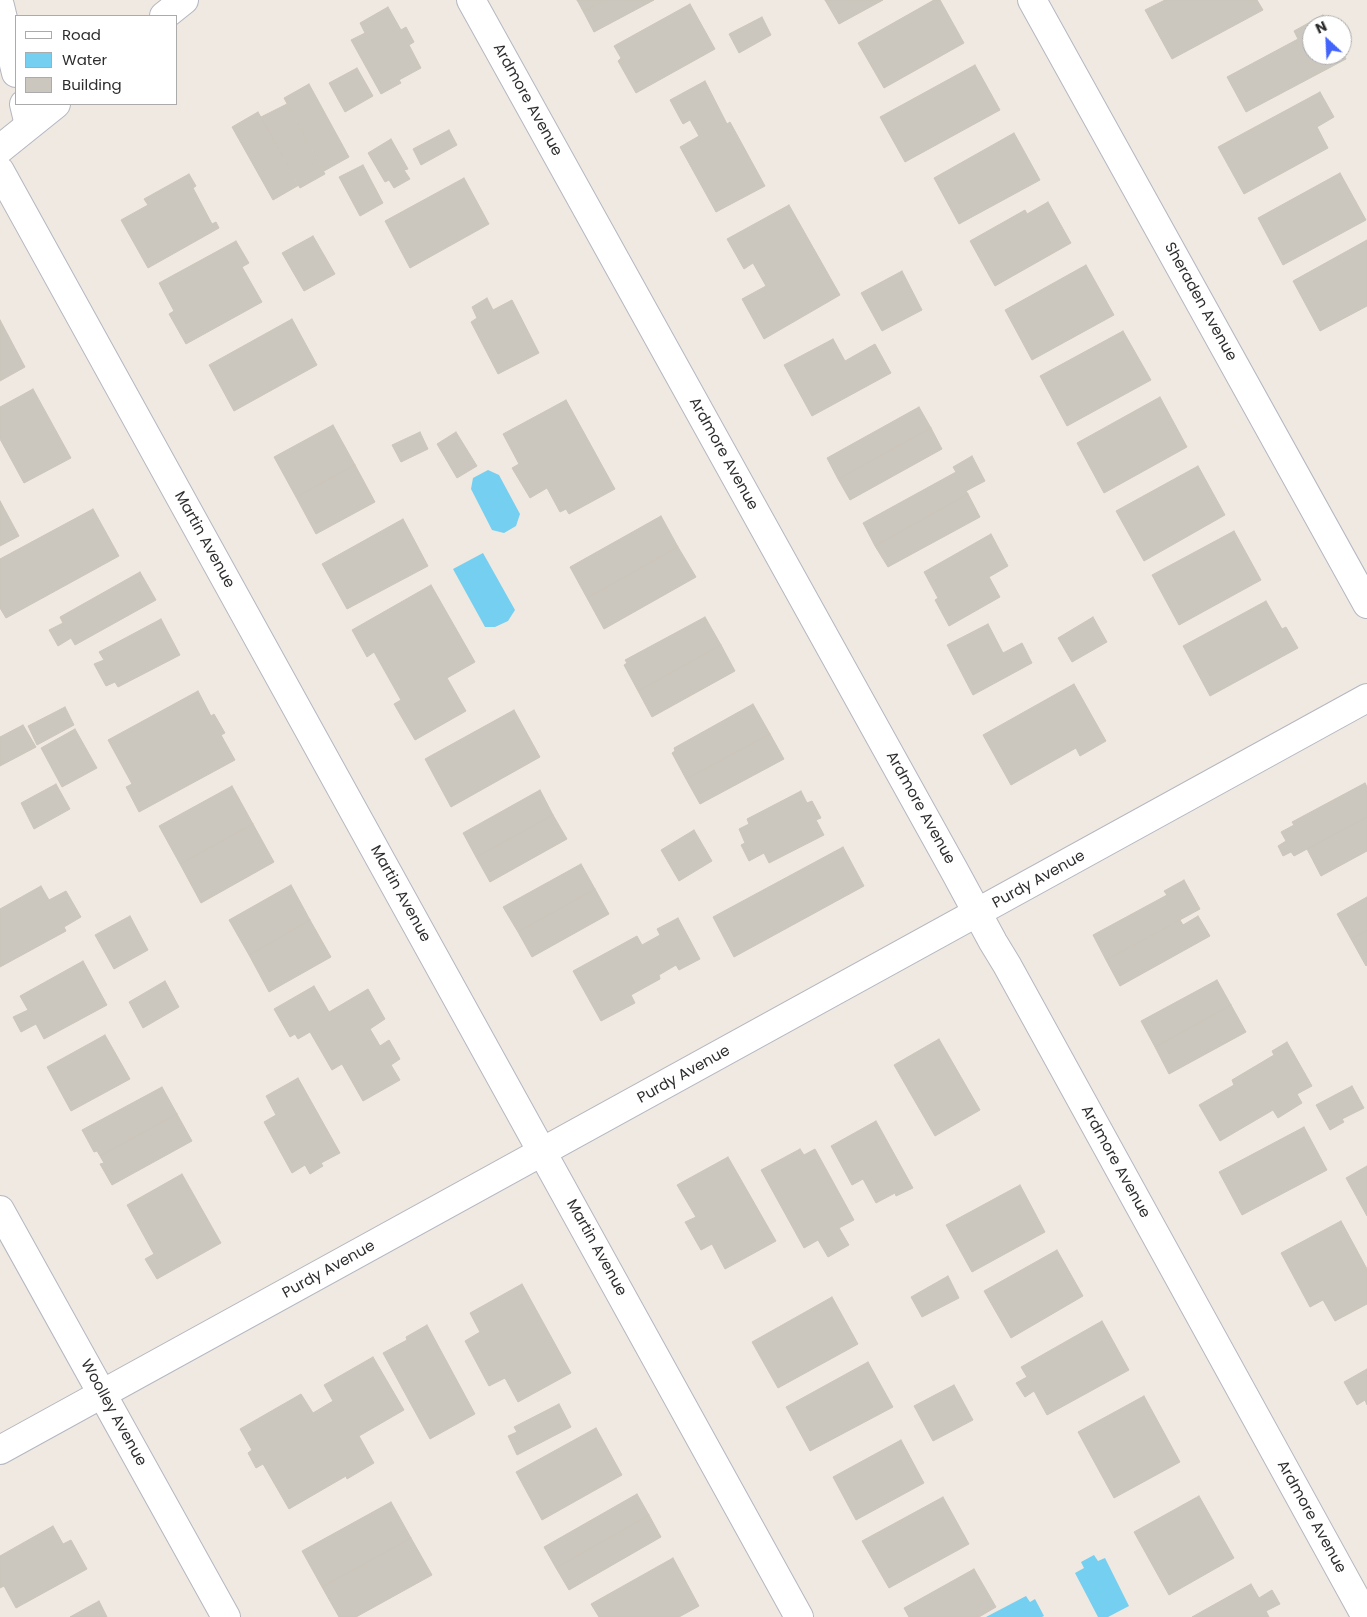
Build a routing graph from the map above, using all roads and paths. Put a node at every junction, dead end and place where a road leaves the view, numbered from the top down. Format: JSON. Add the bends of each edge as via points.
{"nodes":[{"id":1,"x":184,"y":0,"type":"edge"},
{"id":2,"x":471,"y":0,"type":"edge"},
{"id":3,"x":1032,"y":0,"type":"edge"},
{"id":4,"x":0,"y":6,"type":"edge"},
{"id":5,"x":165,"y":15,"type":"edge"},
{"id":6,"x":15,"y":69,"type":"edge"},
{"id":7,"x":53,"y":105,"type":"edge"},
{"id":8,"x":26,"y":115,"type":"edge"},
{"id":9,"x":0,"y":149,"type":"edge"},
{"id":10,"x":0,"y":171,"type":"edge"},
{"id":11,"x":1367,"y":604,"type":"edge"},
{"id":12,"x":1367,"y":698,"type":"edge"},
{"id":13,"x":978,"y":913,"type":"junction"},
{"id":14,"x":543,"y":1152,"type":"junction"},
{"id":15,"x":0,"y":1210,"type":"edge"},
{"id":16,"x":102,"y":1394,"type":"junction"},
{"id":17,"x":0,"y":1450,"type":"edge"},
{"id":18,"x":226,"y":1617,"type":"edge"},
{"id":19,"x":799,"y":1617,"type":"edge"},
{"id":20,"x":1366,"y":1617,"type":"edge"}],
"edges":[{"from":1,"to":5,"type":"street"},
{"from":2,"to":13,"type":"street","name":"Ardmore Avenue"},
{"from":3,"to":11,"type":"street","name":"Sheraden Avenue"},
{"from":4,"to":6,"type":"street"},
{"from":7,"to":8,"type":"street"},
{"from":8,"to":9,"type":"street"},
{"from":10,"to":14,"type":"street","name":"Martin Avenue"},
{"from":12,"to":13,"type":"street","name":"Purdy Avenue"},
{"from":13,"to":14,"type":"street","name":"Purdy Avenue"},
{"from":13,"to":20,"type":"street","name":"Ardmore Avenue"},
{"from":14,"to":16,"type":"street","name":"Purdy Avenue"},
{"from":14,"to":19,"type":"street","name":"Martin Avenue"},
{"from":15,"to":16,"type":"street","name":"Woolley Avenue"},
{"from":16,"to":17,"type":"street","name":"Purdy Avenue"},
{"from":16,"to":18,"type":"street","name":"Woolley Avenue"}]}
